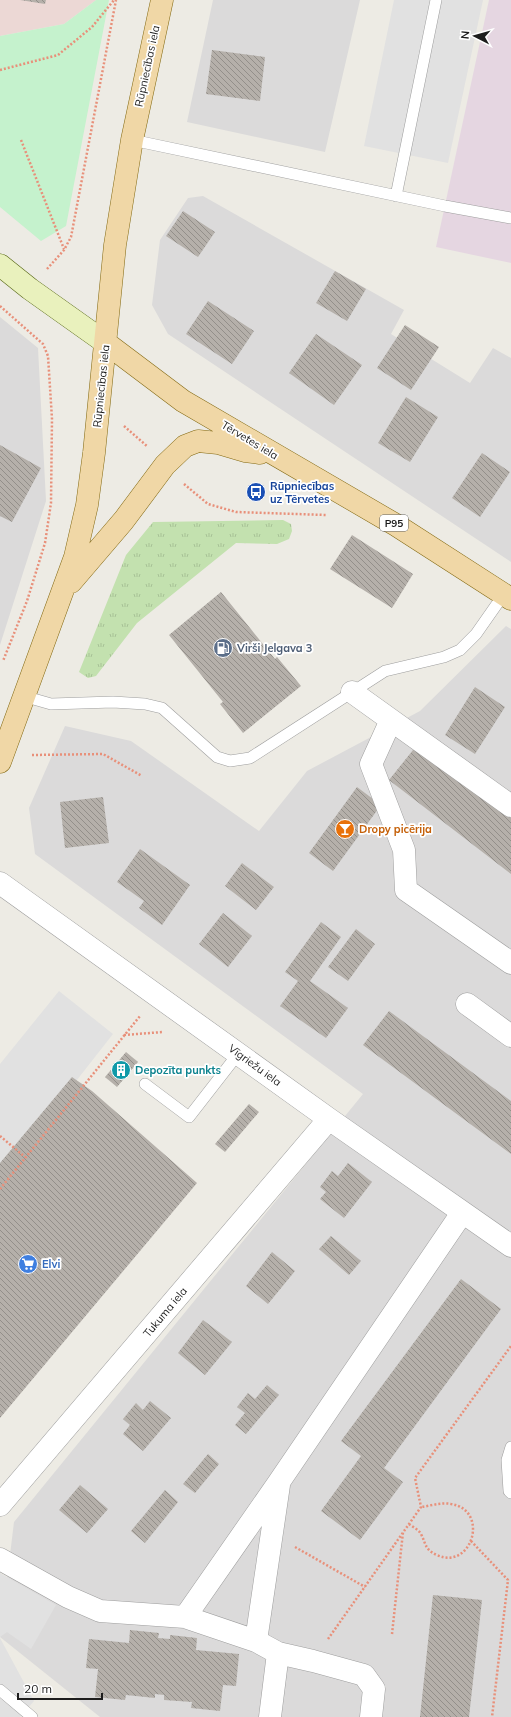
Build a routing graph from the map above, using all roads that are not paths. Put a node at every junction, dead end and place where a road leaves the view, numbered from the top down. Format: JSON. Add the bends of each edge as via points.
{"nodes":[{"id":1,"x":162,"y":0,"type":"edge"},
{"id":2,"x":436,"y":0,"type":"edge"},
{"id":3,"x":132,"y":140,"type":"junction"},
{"id":4,"x":396,"y":196,"type":"junction"},
{"id":5,"x":511,"y":218,"type":"edge"},
{"id":6,"x":0,"y":265,"type":"edge"},
{"id":7,"x":106,"y":343,"type":"junction"},
{"id":8,"x":273,"y":454,"type":"junction"},
{"id":9,"x":63,"y":590,"type":"junction"},
{"id":10,"x":507,"y":596,"type":"edge"},
{"id":11,"x":352,"y":692,"type":"junction"},
{"id":12,"x":23,"y":696,"type":"junction"},
{"id":13,"x":391,"y":720,"type":"junction"},
{"id":14,"x":0,"y":762,"type":"edge"},
{"id":15,"x":511,"y":806,"type":"edge"},
{"id":16,"x":0,"y":883,"type":"edge"},
{"id":17,"x":511,"y":963,"type":"edge"},
{"id":18,"x":466,"y":1004,"type":"dead end"},
{"id":19,"x":511,"y":1036,"type":"edge"},
{"id":20,"x":238,"y":1054,"type":"junction"},
{"id":21,"x":145,"y":1084,"type":"dead end"},
{"id":22,"x":329,"y":1119,"type":"junction"},
{"id":23,"x":462,"y":1213,"type":"junction"},
{"id":24,"x":511,"y":1246,"type":"edge"},
{"id":25,"x":511,"y":1447,"type":"edge"},
{"id":26,"x":279,"y":1482,"type":"junction"},
{"id":27,"x":511,"y":1493,"type":"edge"},
{"id":28,"x":0,"y":1505,"type":"edge"},
{"id":29,"x":0,"y":1559,"type":"edge"},
{"id":30,"x":185,"y":1617,"type":"junction"},
{"id":31,"x":256,"y":1640,"type":"junction"},
{"id":32,"x":278,"y":1653,"type":"junction"},
{"id":33,"x":0,"y":1690,"type":"edge"},
{"id":34,"x":32,"y":1717,"type":"edge"},
{"id":35,"x":270,"y":1717,"type":"edge"},
{"id":36,"x":371,"y":1717,"type":"edge"}],
"edges":[{"from":1,"to":3,"type":"main road","name":"Rūpniecības iela"},
{"from":2,"to":4,"type":"lane"},
{"from":3,"to":4,"type":"lane"},
{"from":3,"to":7,"type":"main road","name":"Rūpniecības iela","via":[[116,245]]},
{"from":4,"to":5,"type":"lane"},
{"from":6,"to":7,"type":"main road","name":"Tērvetes iela"},
{"from":7,"to":8,"type":"main road","name":"Tērvetes iela","number":"P95","via":[[183,401]]},
{"from":7,"to":9,"type":"main road","name":"Rūpniecības iela","via":[[87,505],[75,557]]},
{"from":8,"to":9,"type":"main road","via":[[245,451],[218,442],[198,441],[185,446],[165,465],[124,520]]},
{"from":8,"to":10,"type":"main road","name":"Tērvetes iela","number":"P95","via":[[396,524]]},
{"from":9,"to":12,"type":"main road","name":"Rūpniecības iela"},
{"from":10,"to":11,"type":"lane","via":[[460,650],[444,657],[385,671]]},
{"from":11,"to":12,"type":"lane","via":[[250,758],[230,761],[217,757],[162,708],[113,702],[51,704]]},
{"from":11,"to":13,"type":"street"},
{"from":12,"to":14,"type":"main road","name":"Rūpniecības iela"},
{"from":13,"to":15,"type":"street"},
{"from":13,"to":17,"type":"street","via":[[371,764],[404,850],[406,890]]},
{"from":16,"to":20,"type":"street","name":"Vīgriežu iela"},
{"from":18,"to":19,"type":"street"},
{"from":20,"to":21,"type":"lane","via":[[189,1117]]},
{"from":20,"to":22,"type":"street","name":"Vīgriežu iela"},
{"from":22,"to":23,"type":"street","name":"Vīgriežu iela"},
{"from":22,"to":28,"type":"street","name":"Tukuma iela"},
{"from":23,"to":24,"type":"street","name":"Vīgriežu iela"},
{"from":23,"to":26,"type":"street"},
{"from":25,"to":27,"type":"lane","via":[[507,1460]]},
{"from":26,"to":30,"type":"street"},
{"from":26,"to":31,"type":"street"},
{"from":29,"to":30,"type":"street","via":[[68,1597],[100,1611]]},
{"from":30,"to":31,"type":"street"},
{"from":31,"to":32,"type":"street"},
{"from":32,"to":35,"type":"street"},
{"from":32,"to":36,"type":"street","via":[[364,1675],[374,1689]]},
{"from":33,"to":34,"type":"lane"}]}
